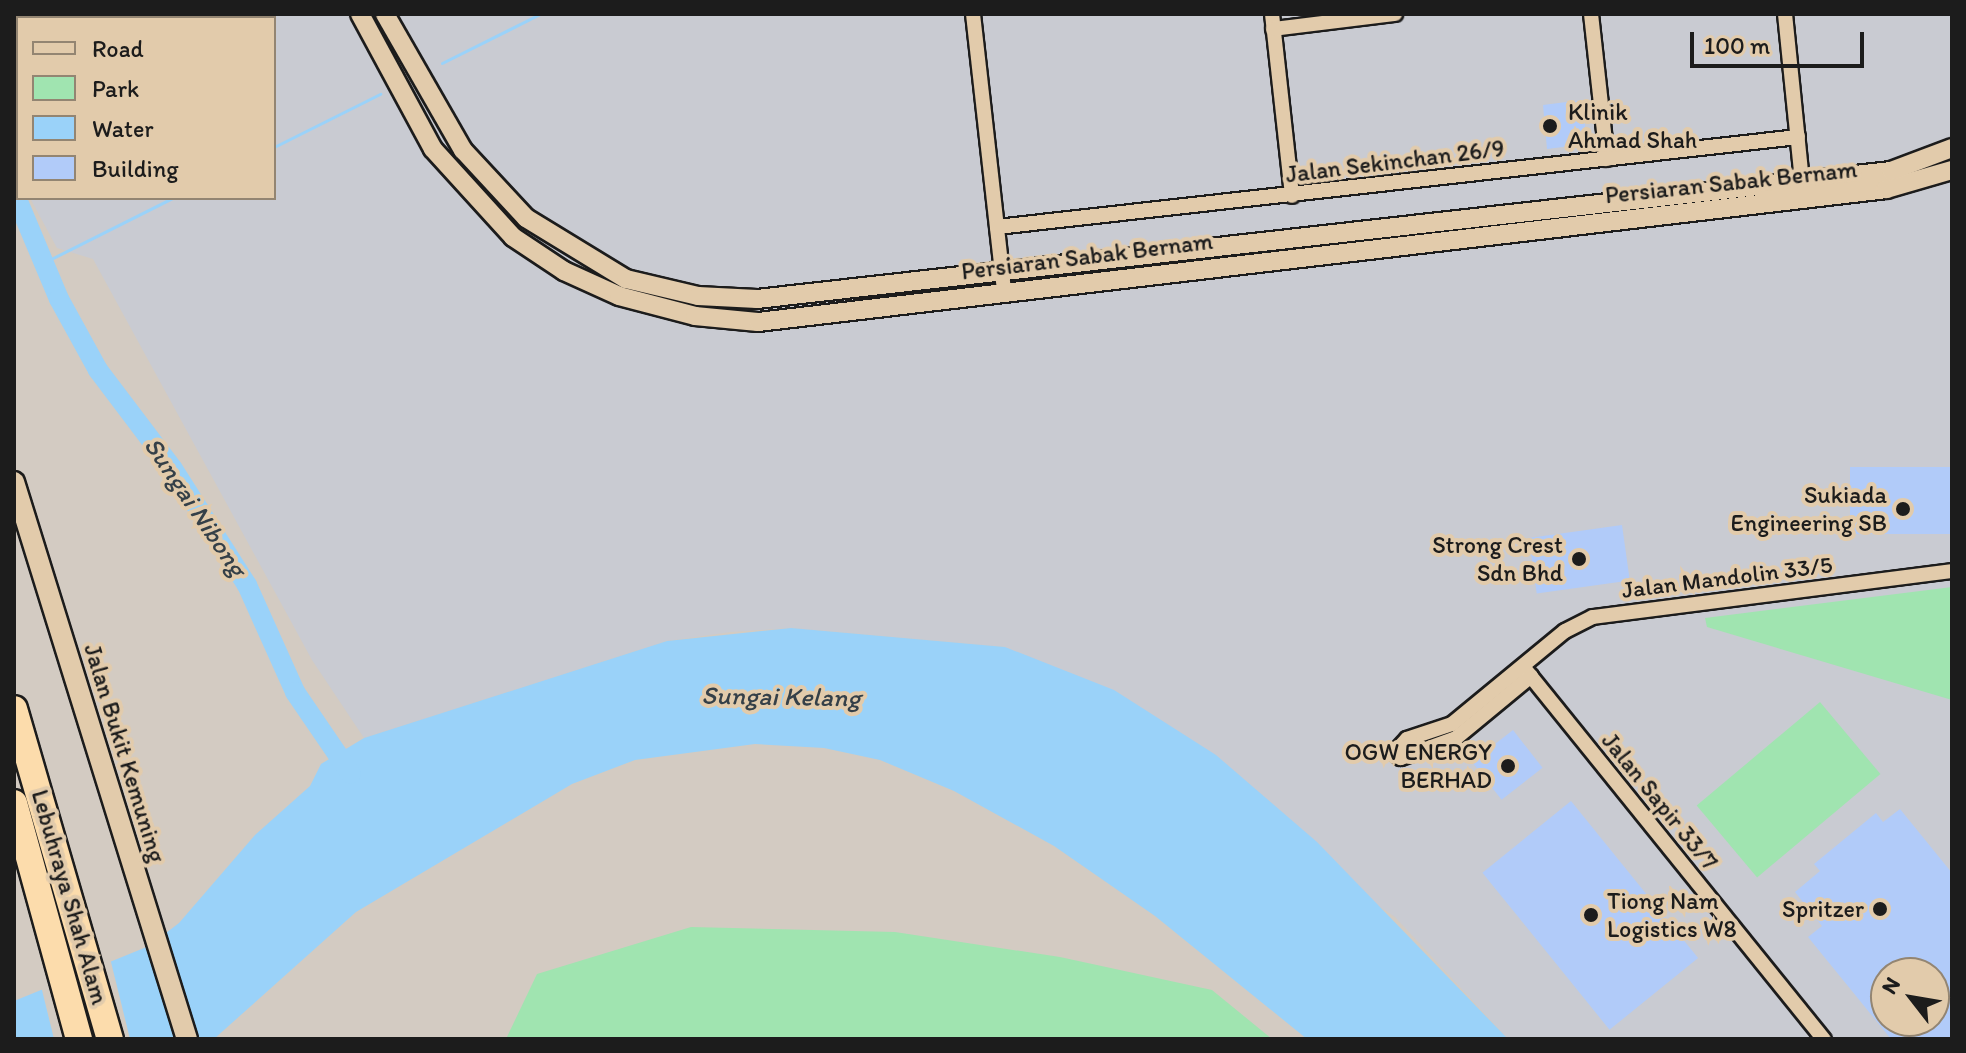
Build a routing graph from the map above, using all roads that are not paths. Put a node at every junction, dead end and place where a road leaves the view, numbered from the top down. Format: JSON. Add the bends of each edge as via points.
{"nodes":[{"id":1,"x":360,"y":14,"type":"edge"},
{"id":2,"x":385,"y":14,"type":"edge"},
{"id":3,"x":973,"y":14,"type":"edge"},
{"id":4,"x":1395,"y":14,"type":"edge"},
{"id":5,"x":1591,"y":14,"type":"edge"},
{"id":6,"x":1785,"y":14,"type":"edge"},
{"id":7,"x":1272,"y":22,"type":"edge"},
{"id":8,"x":1798,"y":137,"type":"junction"},
{"id":9,"x":1952,"y":148,"type":"edge"},
{"id":10,"x":1607,"y":159,"type":"junction"},
{"id":11,"x":1952,"y":170,"type":"edge"},
{"id":12,"x":1802,"y":181,"type":"junction"},
{"id":13,"x":1292,"y":196,"type":"junction"},
{"id":14,"x":997,"y":227,"type":"junction"},
{"id":15,"x":1002,"y":269,"type":"junction"},
{"id":16,"x":1004,"y":290,"type":"junction"},
{"id":17,"x":14,"y":482,"type":"edge"},
{"id":18,"x":1952,"y":571,"type":"edge"},
{"id":19,"x":1527,"y":671,"type":"junction"},
{"id":20,"x":14,"y":709,"type":"edge"},
{"id":21,"x":14,"y":803,"type":"edge"},
{"id":22,"x":79,"y":1039,"type":"edge"},
{"id":23,"x":110,"y":1039,"type":"edge"},
{"id":24,"x":187,"y":1039,"type":"edge"},
{"id":25,"x":1824,"y":1039,"type":"edge"}],
"edges":[{"from":1,"to":16,"type":"street","name":"Persiaran Sabak Bernam","via":[[433,149],[475,200],[513,237],[564,271],[619,296],[695,316],[758,322]]},
{"from":2,"to":15,"type":"street","name":"Persiaran Sabak Bernam","via":[[481,174],[526,218],[626,279],[698,296],[757,299]]},
{"from":3,"to":14,"type":"street"},
{"from":4,"to":7,"type":"street"},
{"from":5,"to":10,"type":"street"},
{"from":6,"to":8,"type":"street"},
{"from":7,"to":13,"type":"street"},
{"from":8,"to":10,"type":"street","name":"Jalan Sekinchan 26/9"},
{"from":8,"to":12,"type":"street"},
{"from":9,"to":12,"type":"street","name":"Persiaran Sabak Bernam","via":[[1891,171]]},
{"from":10,"to":13,"type":"street","name":"Jalan Sekinchan 26/9"},
{"from":11,"to":16,"type":"street","name":"Persiaran Sabak Bernam","via":[[1886,189]]},
{"from":12,"to":15,"type":"street","name":"Persiaran Sabak Bernam"},
{"from":13,"to":14,"type":"street","name":"Jalan Sekinchan 26/9"},
{"from":14,"to":15,"type":"street"},
{"from":15,"to":16,"type":"street"},
{"from":17,"to":24,"type":"main road","name":"Jalan Bukit Kemuning"},
{"from":18,"to":19,"type":"street","name":"Jalan Mandolin 33/5","via":[[1593,617]]},
{"from":19,"to":19,"type":"street","via":[[1456,738],[1401,758],[1394,753],[1400,742],[1452,724]]},
{"from":19,"to":25,"type":"street","name":"Jalan Sapir 33/7"},
{"from":20,"to":23,"type":"highway","name":"Lebuhraya Shah Alam","via":[[63,862]]},
{"from":21,"to":22,"type":"highway","name":"Lebuhraya Shah Alam","via":[[38,873]]}]}
